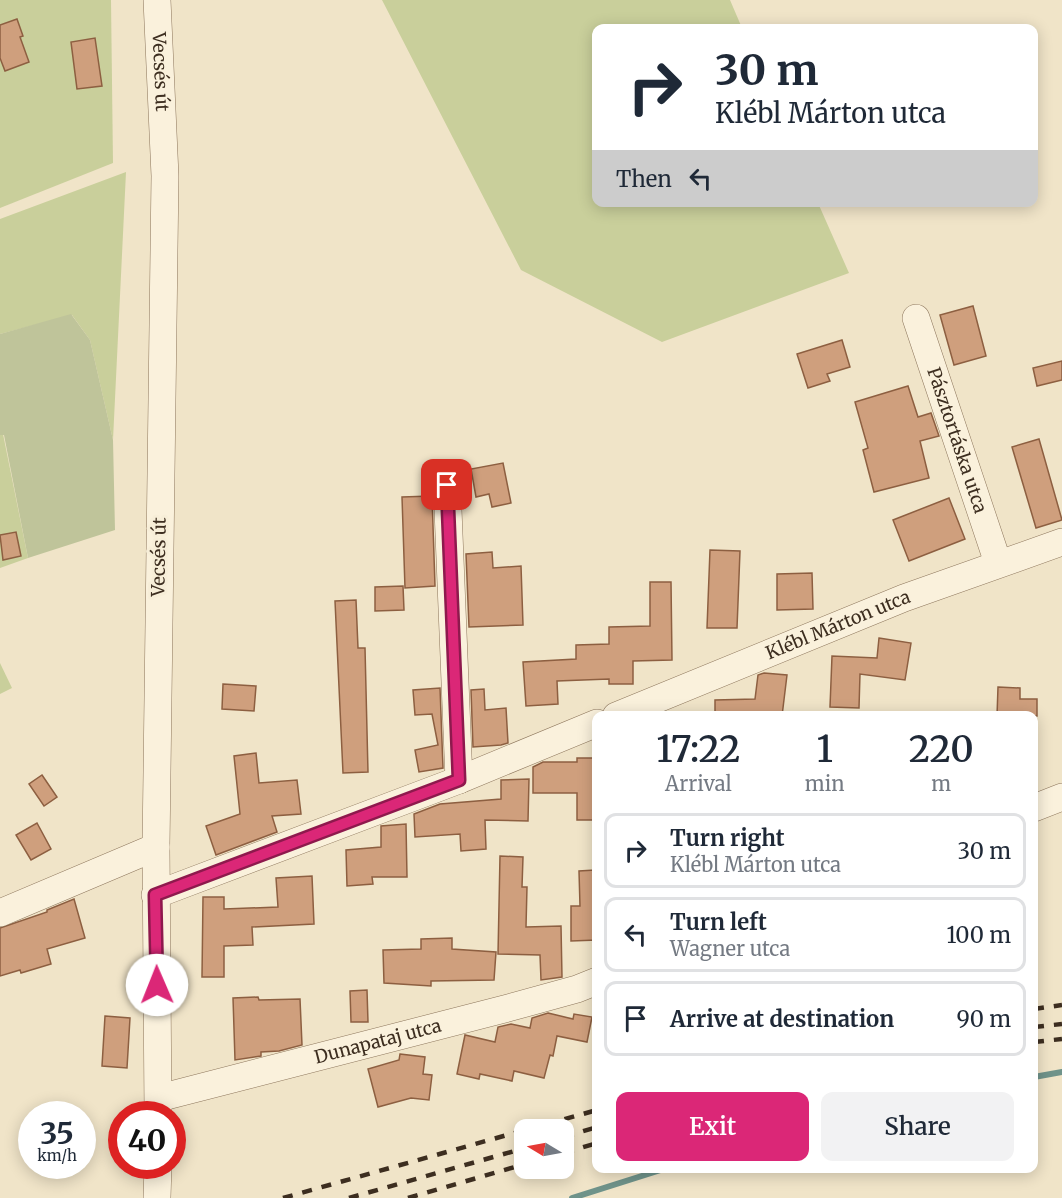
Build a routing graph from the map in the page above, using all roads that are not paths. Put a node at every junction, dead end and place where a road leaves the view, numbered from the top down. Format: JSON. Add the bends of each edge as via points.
{"nodes":[{"id":1,"x":157,"y":0,"type":"edge"},
{"id":2,"x":916,"y":318,"type":"dead end"},
{"id":3,"x":447,"y":485,"type":"dead end"},
{"id":4,"x":1062,"y":542,"type":"edge"},
{"id":5,"x":998,"y":563,"type":"junction"},
{"id":6,"x":628,"y":711,"type":"edge"},
{"id":7,"x":592,"y":725,"type":"edge"},
{"id":8,"x":459,"y":780,"type":"junction"},
{"id":9,"x":1062,"y":797,"type":"edge"},
{"id":10,"x":1038,"y":806,"type":"edge"},
{"id":11,"x":156,"y":847,"type":"junction"},
{"id":12,"x":155,"y":895,"type":"junction"},
{"id":13,"x":0,"y":913,"type":"edge"},
{"id":14,"x":592,"y":983,"type":"edge"},
{"id":15,"x":158,"y":1101,"type":"edge"},
{"id":16,"x":176,"y":1101,"type":"edge"},
{"id":17,"x":158,"y":1179,"type":"edge"},
{"id":18,"x":158,"y":1198,"type":"edge"}],
"edges":[{"from":1,"to":11,"type":"street","name":"Vecsés út","via":[[165,176]]},
{"from":2,"to":5,"type":"street","name":"Pásztortáska utca"},
{"from":3,"to":8,"type":"street"},
{"from":4,"to":5,"type":"street","name":"Klébl Márton utca"},
{"from":5,"to":6,"type":"street","name":"Klébl Márton utca"},
{"from":7,"to":8,"type":"street"},
{"from":8,"to":12,"type":"street"},
{"from":9,"to":10,"type":"street"},
{"from":11,"to":12,"type":"street","name":"Vecsés út"},
{"from":11,"to":13,"type":"street"},
{"from":12,"to":15,"type":"street","name":"Vecsés út"},
{"from":14,"to":16,"type":"street","name":"Dunapataj utca"},
{"from":17,"to":18,"type":"street"}]}
